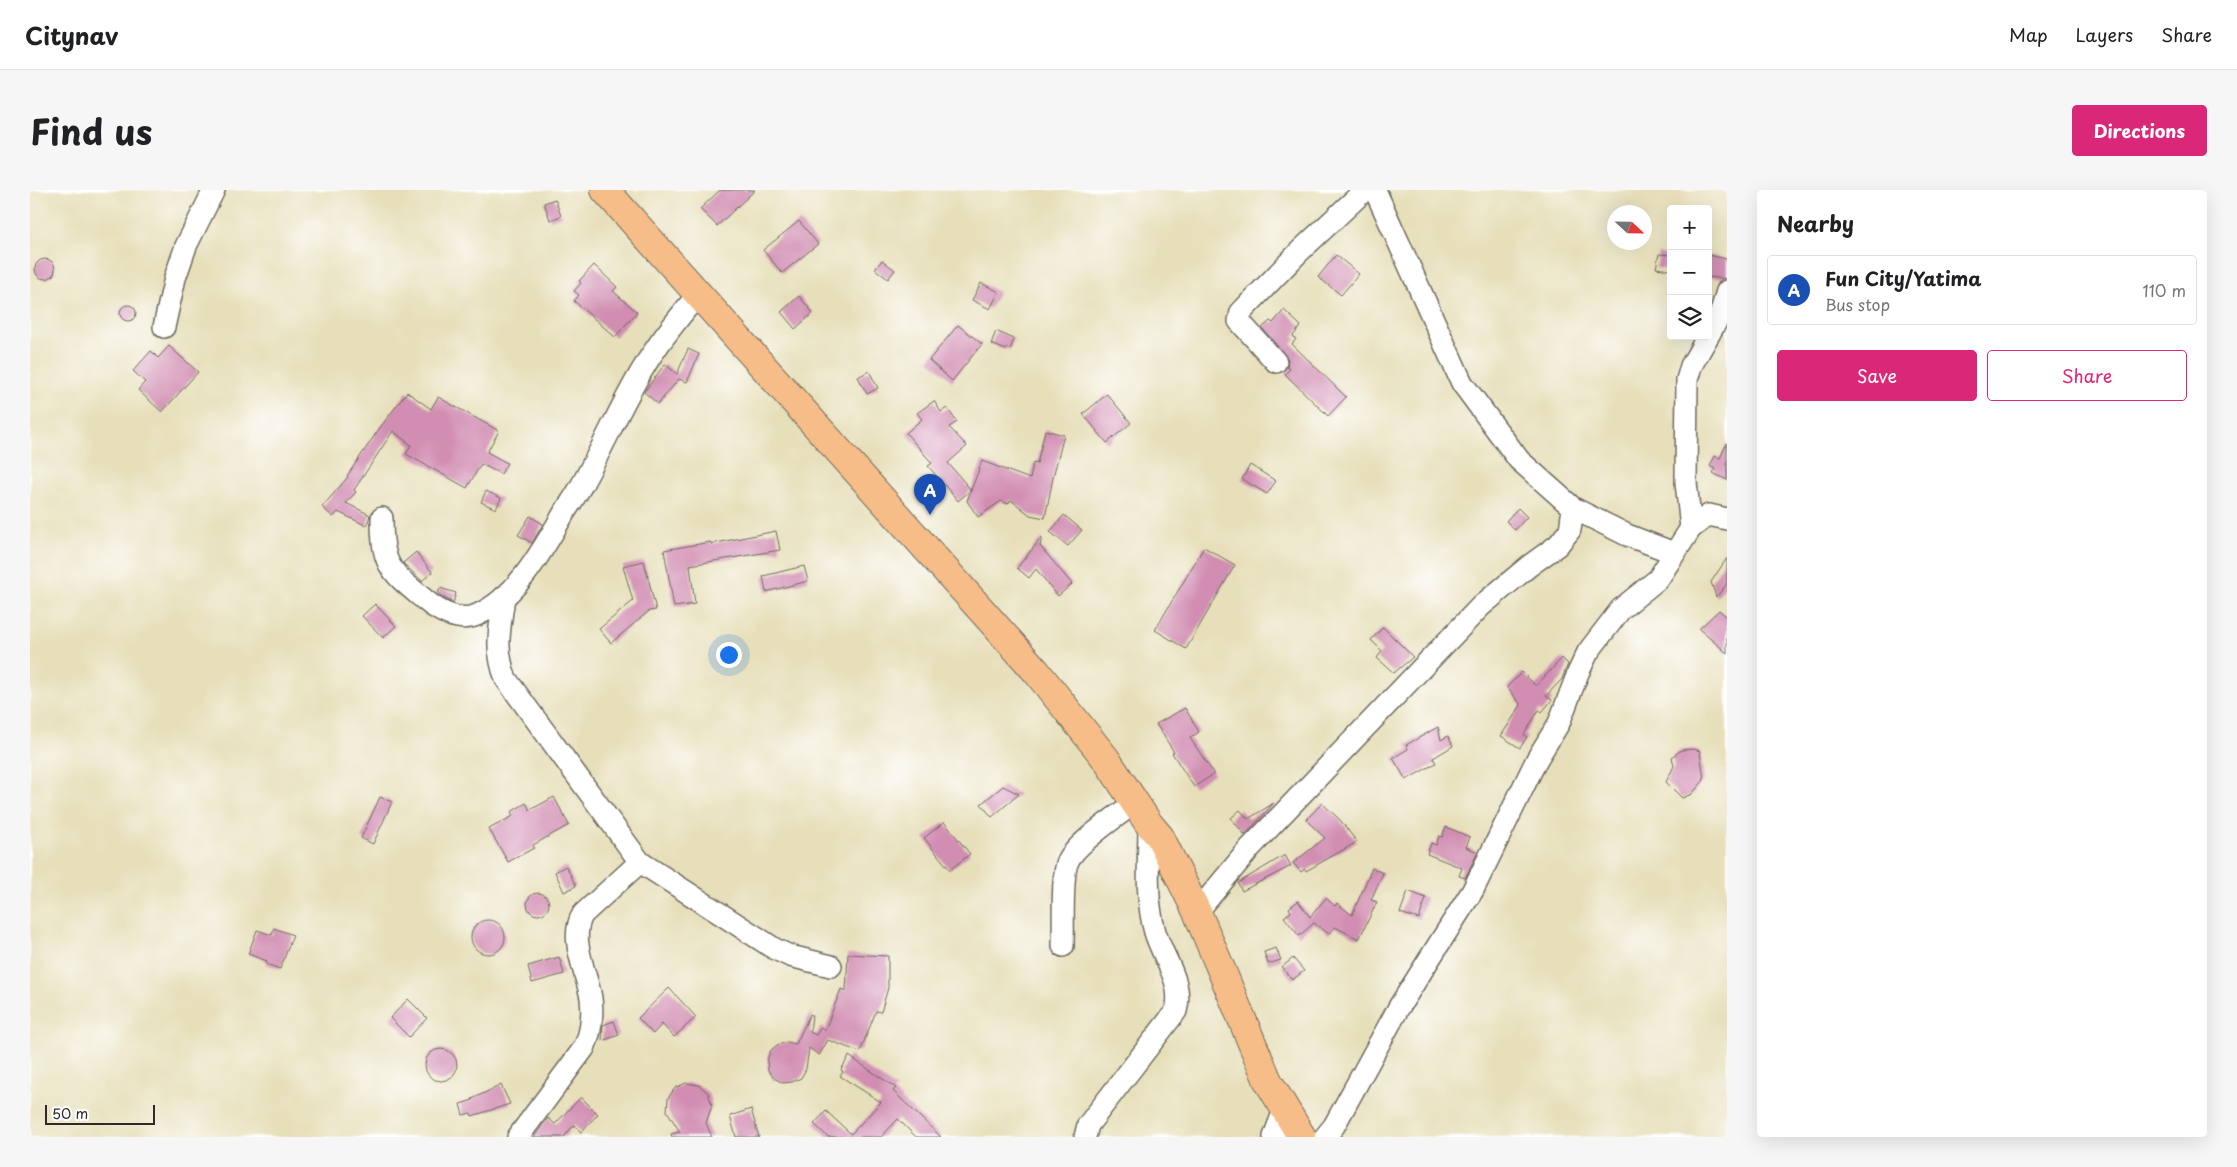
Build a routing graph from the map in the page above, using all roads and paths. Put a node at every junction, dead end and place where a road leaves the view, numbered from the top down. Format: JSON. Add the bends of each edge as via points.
{"nodes":[{"id":1,"x":214,"y":190,"type":"edge"},
{"id":2,"x":604,"y":190,"type":"edge"},
{"id":3,"x":1366,"y":190,"type":"edge"},
{"id":4,"x":1375,"y":190,"type":"edge"},
{"id":5,"x":1727,"y":291,"type":"edge"},
{"id":6,"x":698,"y":294,"type":"junction"},
{"id":7,"x":164,"y":328,"type":"dead end"},
{"id":8,"x":1712,"y":329,"type":"edge"},
{"id":9,"x":1706,"y":340,"type":"edge"},
{"id":10,"x":1276,"y":362,"type":"dead end"},
{"id":11,"x":1573,"y":508,"type":"junction"},
{"id":12,"x":382,"y":518,"type":"dead end"},
{"id":13,"x":1727,"y":519,"type":"edge"},
{"id":14,"x":1691,"y":528,"type":"junction"},
{"id":15,"x":1674,"y":553,"type":"junction"},
{"id":16,"x":504,"y":597,"type":"junction"},
{"id":17,"x":1142,"y":813,"type":"junction"},
{"id":18,"x":640,"y":862,"type":"junction"},
{"id":19,"x":1197,"y":912,"type":"junction"},
{"id":20,"x":1064,"y":946,"type":"dead end"},
{"id":21,"x":831,"y":966,"type":"dead end"},
{"id":22,"x":1284,"y":1110,"type":"junction"},
{"id":23,"x":518,"y":1137,"type":"edge"},
{"id":24,"x":1085,"y":1137,"type":"edge"},
{"id":25,"x":1274,"y":1137,"type":"edge"},
{"id":26,"x":1302,"y":1137,"type":"edge"},
{"id":27,"x":1325,"y":1137,"type":"edge"}],
"edges":[{"from":1,"to":7,"type":"street","via":[[186,246]]},
{"from":2,"to":6,"type":"main road"},
{"from":3,"to":10,"type":"street","via":[[1300,250],[1241,312],[1240,321]]},
{"from":4,"to":11,"type":"street","via":[[1462,383],[1519,460]]},
{"from":5,"to":8,"type":"street"},
{"from":6,"to":16,"type":"street","via":[[643,367],[580,488],[542,550]]},
{"from":6,"to":17,"type":"main road","via":[[1036,671],[1106,759]]},
{"from":9,"to":14,"type":"street","via":[[1687,380],[1686,482]]},
{"from":11,"to":15,"type":"street","via":[[1627,535]]},
{"from":11,"to":19,"type":"street","via":[[1570,530],[1558,545],[1481,606],[1250,848]]},
{"from":12,"to":16,"type":"street","via":[[382,545],[386,560],[396,576],[433,607],[446,614],[476,616]]},
{"from":13,"to":14,"type":"street","via":[[1709,515]]},
{"from":14,"to":15,"type":"street"},
{"from":15,"to":27,"type":"street","via":[[1658,580],[1621,609],[1588,652],[1559,722],[1537,759],[1473,890],[1399,1007]]},
{"from":16,"to":18,"type":"street","via":[[498,645],[499,662],[506,679]]},
{"from":17,"to":19,"type":"main road","via":[[1160,837]]},
{"from":17,"to":20,"type":"street","via":[[1094,832],[1068,860]]},
{"from":17,"to":24,"type":"street","via":[[1155,932],[1179,989],[1179,1003],[1088,1125]]},
{"from":18,"to":21,"type":"street","via":[[776,949],[790,956]]},
{"from":18,"to":23,"type":"street","via":[[579,921],[580,954],[591,999],[589,1037]]},
{"from":19,"to":22,"type":"main road","via":[[1268,1081]]},
{"from":22,"to":25,"type":"street"},
{"from":22,"to":26,"type":"main road"}]}
